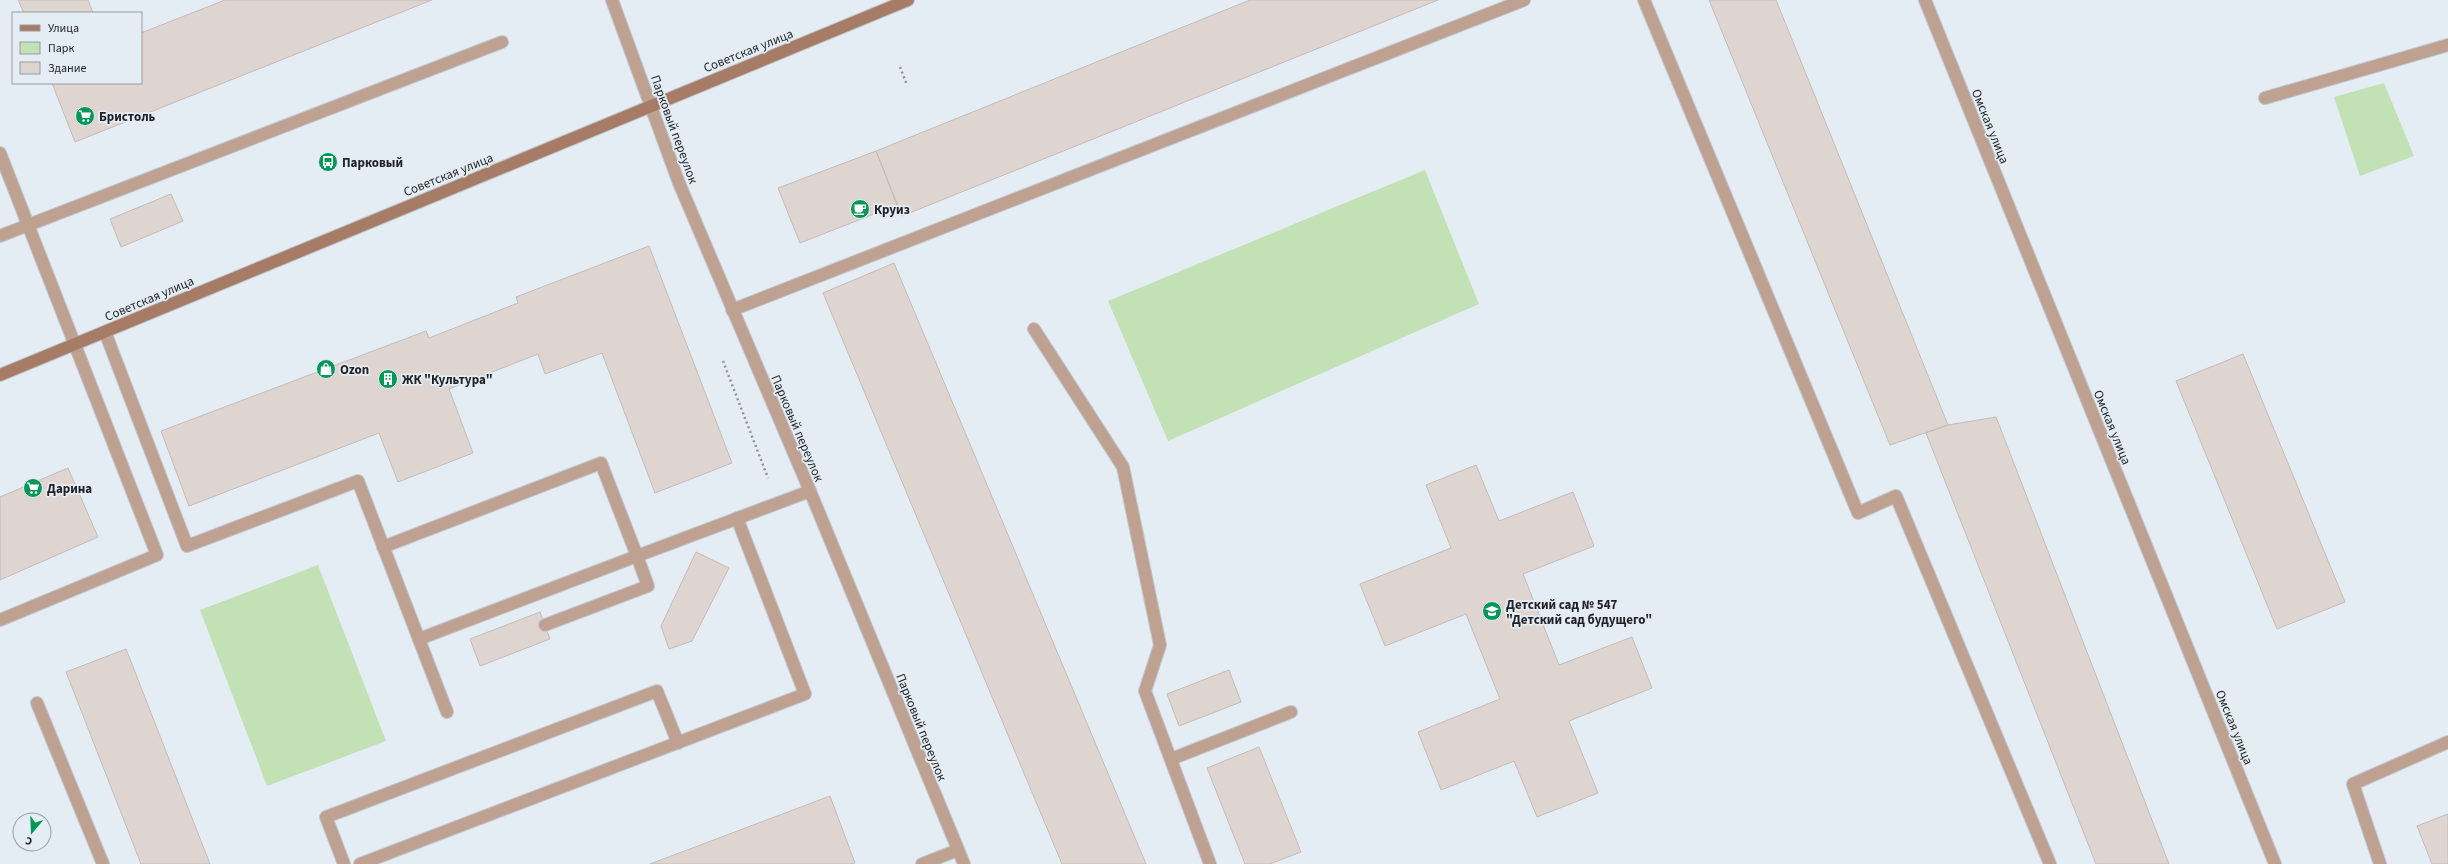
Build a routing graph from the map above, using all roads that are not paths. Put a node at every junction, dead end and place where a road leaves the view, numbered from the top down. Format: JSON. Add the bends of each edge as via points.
{"nodes":[{"id":1,"x":612,"y":0,"type":"edge"},
{"id":2,"x":908,"y":0,"type":"edge"},
{"id":3,"x":1524,"y":0,"type":"edge"},
{"id":4,"x":1644,"y":0,"type":"edge"},
{"id":5,"x":1925,"y":0,"type":"edge"},
{"id":6,"x":502,"y":42,"type":"dead end"},
{"id":7,"x":2448,"y":45,"type":"edge"},
{"id":8,"x":2265,"y":98,"type":"dead end"},
{"id":9,"x":651,"y":105,"type":"junction"},
{"id":10,"x":0,"y":153,"type":"edge"},
{"id":11,"x":28,"y":224,"type":"junction"},
{"id":12,"x":0,"y":236,"type":"edge"},
{"id":13,"x":732,"y":310,"type":"junction"},
{"id":14,"x":1034,"y":329,"type":"dead end"},
{"id":15,"x":105,"y":332,"type":"junction"},
{"id":16,"x":76,"y":344,"type":"junction"},
{"id":17,"x":0,"y":375,"type":"edge"},
{"id":18,"x":810,"y":491,"type":"junction"},
{"id":19,"x":737,"y":518,"type":"junction"},
{"id":20,"x":383,"y":546,"type":"junction"},
{"id":21,"x":637,"y":556,"type":"junction"},
{"id":22,"x":0,"y":620,"type":"edge"},
{"id":23,"x":545,"y":625,"type":"dead end"},
{"id":24,"x":419,"y":639,"type":"junction"},
{"id":25,"x":37,"y":703,"type":"dead end"},
{"id":26,"x":447,"y":712,"type":"dead end"},
{"id":27,"x":1291,"y":712,"type":"dead end"},
{"id":28,"x":2448,"y":742,"type":"edge"},
{"id":29,"x":678,"y":743,"type":"junction"},
{"id":30,"x":1171,"y":759,"type":"junction"},
{"id":31,"x":958,"y":850,"type":"junction"},
{"id":32,"x":104,"y":864,"type":"edge"},
{"id":33,"x":344,"y":864,"type":"edge"},
{"id":34,"x":360,"y":864,"type":"edge"},
{"id":35,"x":922,"y":864,"type":"edge"},
{"id":36,"x":964,"y":864,"type":"edge"},
{"id":37,"x":1210,"y":864,"type":"edge"},
{"id":38,"x":2050,"y":864,"type":"edge"},
{"id":39,"x":2275,"y":864,"type":"edge"},
{"id":40,"x":2380,"y":864,"type":"edge"}],
"edges":[{"from":1,"to":9,"type":"street","name":"Парковый переулок"},
{"from":2,"to":9,"type":"street","name":"Советская улица"},
{"from":3,"to":13,"type":"street"},
{"from":4,"to":38,"type":"street","via":[[1858,513],[1896,496]]},
{"from":5,"to":39,"type":"street","name":"Омская улица"},
{"from":6,"to":11,"type":"street"},
{"from":7,"to":8,"type":"street"},
{"from":9,"to":13,"type":"street","name":"Парковый переулок","via":[[679,183]]},
{"from":9,"to":15,"type":"street","name":"Советская улица"},
{"from":10,"to":11,"type":"street"},
{"from":11,"to":12,"type":"street"},
{"from":11,"to":16,"type":"street","via":[[57,302]]},
{"from":13,"to":18,"type":"street","name":"Парковый переулок"},
{"from":14,"to":30,"type":"street","via":[[1122,467],[1160,645],[1145,691]]},
{"from":15,"to":16,"type":"street","name":"Советская улица"},
{"from":15,"to":20,"type":"street","via":[[187,546],[358,481]]},
{"from":16,"to":17,"type":"street","name":"Советская улица"},
{"from":16,"to":22,"type":"street","via":[[157,555]]},
{"from":18,"to":19,"type":"street"},
{"from":18,"to":31,"type":"street","name":"Парковый переулок"},
{"from":19,"to":21,"type":"street"},
{"from":19,"to":29,"type":"street","via":[[805,694]]},
{"from":20,"to":21,"type":"street","via":[[601,463]]},
{"from":20,"to":24,"type":"street"},
{"from":21,"to":23,"type":"street","via":[[648,586]]},
{"from":21,"to":24,"type":"street"},
{"from":24,"to":26,"type":"street"},
{"from":25,"to":32,"type":"street"},
{"from":27,"to":30,"type":"street"},
{"from":28,"to":40,"type":"street","via":[[2353,784]]},
{"from":29,"to":33,"type":"street","via":[[657,691],[326,817]]},
{"from":29,"to":34,"type":"street"},
{"from":30,"to":37,"type":"street"},
{"from":31,"to":35,"type":"street"},
{"from":31,"to":36,"type":"street","name":"Парковый переулок"}]}
